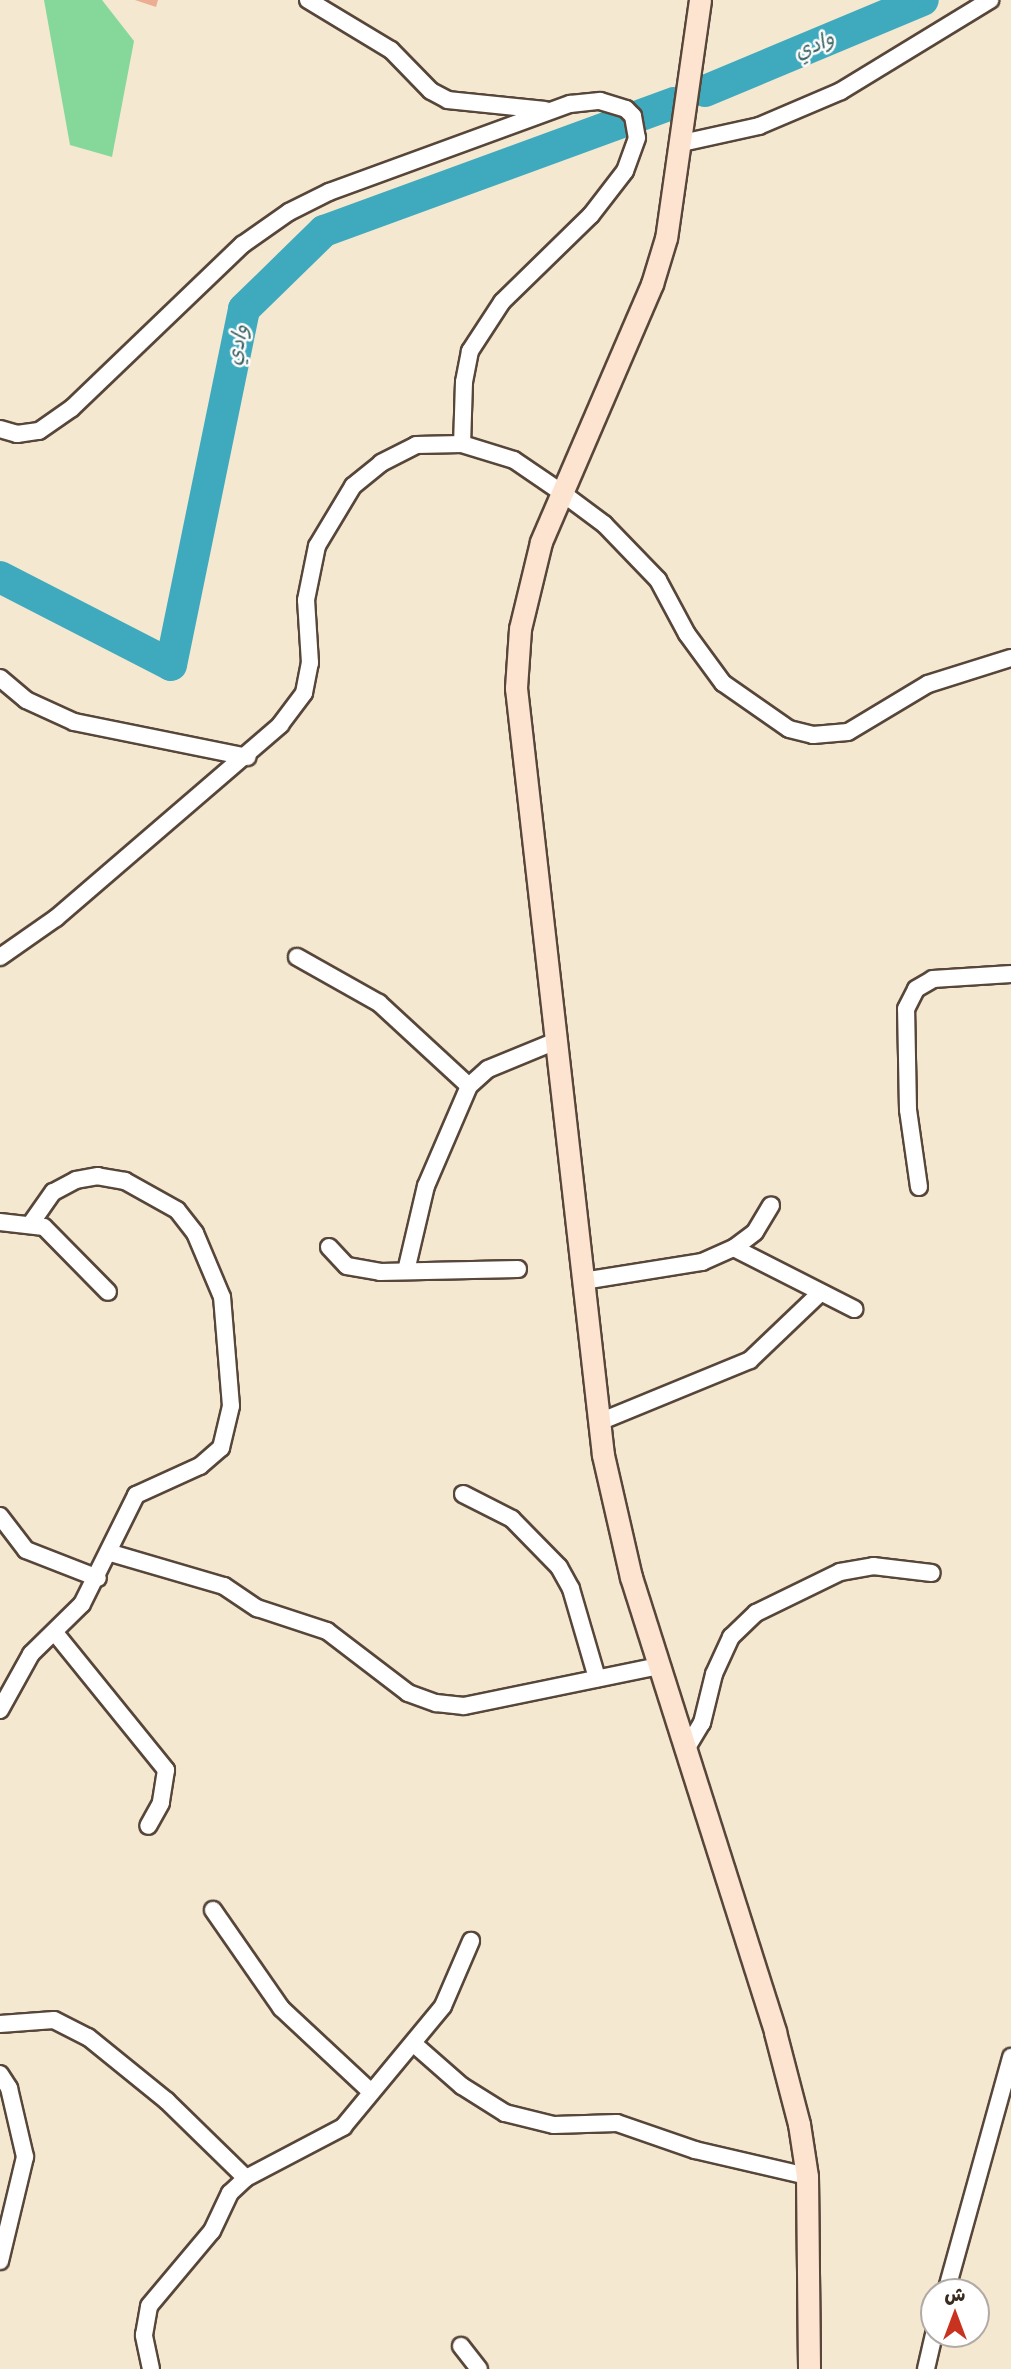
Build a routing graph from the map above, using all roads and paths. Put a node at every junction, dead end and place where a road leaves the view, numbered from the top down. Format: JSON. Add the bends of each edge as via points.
{"nodes":[{"id":1,"x":307,"y":0,"type":"edge"},
{"id":2,"x":700,"y":0,"type":"edge"},
{"id":3,"x":990,"y":0,"type":"edge"},
{"id":4,"x":551,"y":111,"type":"junction"},
{"id":5,"x":682,"y":143,"type":"junction"},
{"id":6,"x":0,"y":429,"type":"edge"},
{"id":7,"x":462,"y":444,"type":"junction"},
{"id":8,"x":561,"y":492,"type":"junction"},
{"id":9,"x":1011,"y":658,"type":"edge"},
{"id":10,"x":0,"y":678,"type":"edge"},
{"id":11,"x":247,"y":757,"type":"junction"},
{"id":12,"x":0,"y":957,"type":"edge"},
{"id":13,"x":297,"y":957,"type":"dead end"},
{"id":14,"x":1011,"y":974,"type":"edge"},
{"id":15,"x":556,"y":1041,"type":"junction"},
{"id":16,"x":469,"y":1086,"type":"junction"},
{"id":17,"x":919,"y":1187,"type":"dead end"},
{"id":18,"x":771,"y":1205,"type":"dead end"},
{"id":19,"x":0,"y":1222,"type":"edge"},
{"id":20,"x":31,"y":1223,"type":"junction"},
{"id":21,"x":329,"y":1247,"type":"dead end"},
{"id":22,"x":734,"y":1248,"type":"junction"},
{"id":23,"x":518,"y":1269,"type":"dead end"},
{"id":24,"x":406,"y":1271,"type":"junction"},
{"id":25,"x":583,"y":1281,"type":"junction"},
{"id":26,"x":108,"y":1292,"type":"dead end"},
{"id":27,"x":820,"y":1293,"type":"junction"},
{"id":28,"x":854,"y":1309,"type":"dead end"},
{"id":29,"x":599,"y":1422,"type":"junction"},
{"id":30,"x":463,"y":1494,"type":"dead end"},
{"id":31,"x":0,"y":1516,"type":"edge"},
{"id":32,"x":111,"y":1553,"type":"junction"},
{"id":33,"x":932,"y":1573,"type":"dead end"},
{"id":34,"x":97,"y":1578,"type":"junction"},
{"id":35,"x":56,"y":1634,"type":"junction"},
{"id":36,"x":659,"y":1666,"type":"junction"},
{"id":37,"x":597,"y":1678,"type":"junction"},
{"id":38,"x":0,"y":1710,"type":"edge"},
{"id":39,"x":685,"y":1751,"type":"junction"},
{"id":40,"x":148,"y":1826,"type":"dead end"},
{"id":41,"x":213,"y":1910,"type":"dead end"},
{"id":42,"x":471,"y":1941,"type":"dead end"},
{"id":43,"x":0,"y":2024,"type":"edge"},
{"id":44,"x":414,"y":2044,"type":"junction"},
{"id":45,"x":1011,"y":2057,"type":"edge"},
{"id":46,"x":0,"y":2074,"type":"edge"},
{"id":47,"x":371,"y":2092,"type":"junction"},
{"id":48,"x":807,"y":2176,"type":"junction"},
{"id":49,"x":246,"y":2178,"type":"junction"},
{"id":50,"x":0,"y":2261,"type":"edge"},
{"id":51,"x":950,"y":2278,"type":"edge"},
{"id":52,"x":461,"y":2346,"type":"dead end"},
{"id":53,"x":931,"y":2348,"type":"edge"},
{"id":54,"x":151,"y":2369,"type":"edge"},
{"id":55,"x":479,"y":2369,"type":"edge"},
{"id":56,"x":809,"y":2369,"type":"edge"},
{"id":57,"x":926,"y":2369,"type":"edge"}],
"edges":[{"from":1,"to":4,"type":"street","via":[[391,50],[431,91],[447,100]]},
{"from":2,"to":5,"type":"main road"},
{"from":3,"to":5,"type":"street","via":[[841,92],[759,126]]},
{"from":4,"to":6,"type":"street","via":[[329,192],[289,212],[242,245],[72,408],[39,431],[18,434]]},
{"from":4,"to":7,"type":"street","via":[[585,101],[615,104],[633,116],[637,138],[625,171],[591,215],[487,320],[470,351]]},
{"from":5,"to":8,"type":"main road","via":[[666,238],[652,284]]},
{"from":7,"to":8,"type":"street","via":[[514,460]]},
{"from":7,"to":11,"type":"street","via":[[416,445],[381,463],[353,486],[317,546],[306,600],[310,663],[303,693],[280,726]]},
{"from":8,"to":9,"type":"street","via":[[604,524],[657,580],[687,634],[723,683],[789,729],[813,735],[848,733],[928,684]]},
{"from":8,"to":15,"type":"main road","via":[[541,542],[520,629],[516,688]]},
{"from":10,"to":11,"type":"street","via":[[26,700],[74,722]]},
{"from":11,"to":12,"type":"street","via":[[56,918]]},
{"from":13,"to":16,"type":"street","via":[[379,1003]]},
{"from":14,"to":17,"type":"street","via":[[933,979],[916,989],[906,1009],[908,1110]]},
{"from":15,"to":16,"type":"street","via":[[488,1069]]},
{"from":15,"to":25,"type":"main road"},
{"from":16,"to":24,"type":"street","via":[[426,1186]]},
{"from":18,"to":22,"type":"street","via":[[755,1231]]},
{"from":19,"to":20,"type":"street"},
{"from":20,"to":26,"type":"street","via":[[55,1234]]},
{"from":20,"to":32,"type":"street","via":[[53,1192],[76,1180],[125,1181],[177,1210],[195,1233],[222,1297],[231,1406],[221,1448],[200,1466],[136,1495],[123,1515]]},
{"from":21,"to":24,"type":"street","via":[[347,1266]]},
{"from":22,"to":25,"type":"street","via":[[702,1262]]},
{"from":22,"to":27,"type":"street"},
{"from":23,"to":24,"type":"street"},
{"from":25,"to":29,"type":"main road"},
{"from":27,"to":28,"type":"street"},
{"from":27,"to":29,"type":"street","via":[[750,1360]]},
{"from":29,"to":36,"type":"main road","via":[[631,1577]]},
{"from":30,"to":37,"type":"street","via":[[512,1519],[559,1567],[571,1589]]},
{"from":31,"to":34,"type":"street","via":[[26,1550]]},
{"from":32,"to":34,"type":"street"},
{"from":32,"to":37,"type":"street","via":[[224,1586],[257,1608],[327,1631],[408,1693],[436,1703],[464,1706]]},
{"from":33,"to":39,"type":"street","via":[[873,1566],[840,1572],[756,1613],[731,1637],[714,1674],[702,1723]]},
{"from":34,"to":35,"type":"street"},
{"from":35,"to":38,"type":"street","via":[[31,1654]]},
{"from":35,"to":40,"type":"street","via":[[166,1770],[162,1803]]},
{"from":36,"to":37,"type":"street"},
{"from":36,"to":39,"type":"main road"},
{"from":39,"to":48,"type":"main road","via":[[775,2032]]},
{"from":41,"to":47,"type":"street","via":[[281,2008]]},
{"from":42,"to":44,"type":"street","via":[[443,2006]]},
{"from":43,"to":49,"type":"street","via":[[54,2020],[88,2037],[167,2101]]},
{"from":44,"to":47,"type":"street"},
{"from":44,"to":48,"type":"street","via":[[463,2086],[505,2113],[554,2125],[617,2123],[695,2150]]},
{"from":45,"to":51,"type":"street"},
{"from":46,"to":50,"type":"street","via":[[9,2088],[25,2157]]},
{"from":47,"to":49,"type":"street","via":[[343,2127]]},
{"from":48,"to":56,"type":"main road"},
{"from":49,"to":54,"type":"street","via":[[230,2193],[212,2231],[149,2306],[144,2335]]},
{"from":52,"to":55,"type":"street"},
{"from":53,"to":57,"type":"street"}]}
